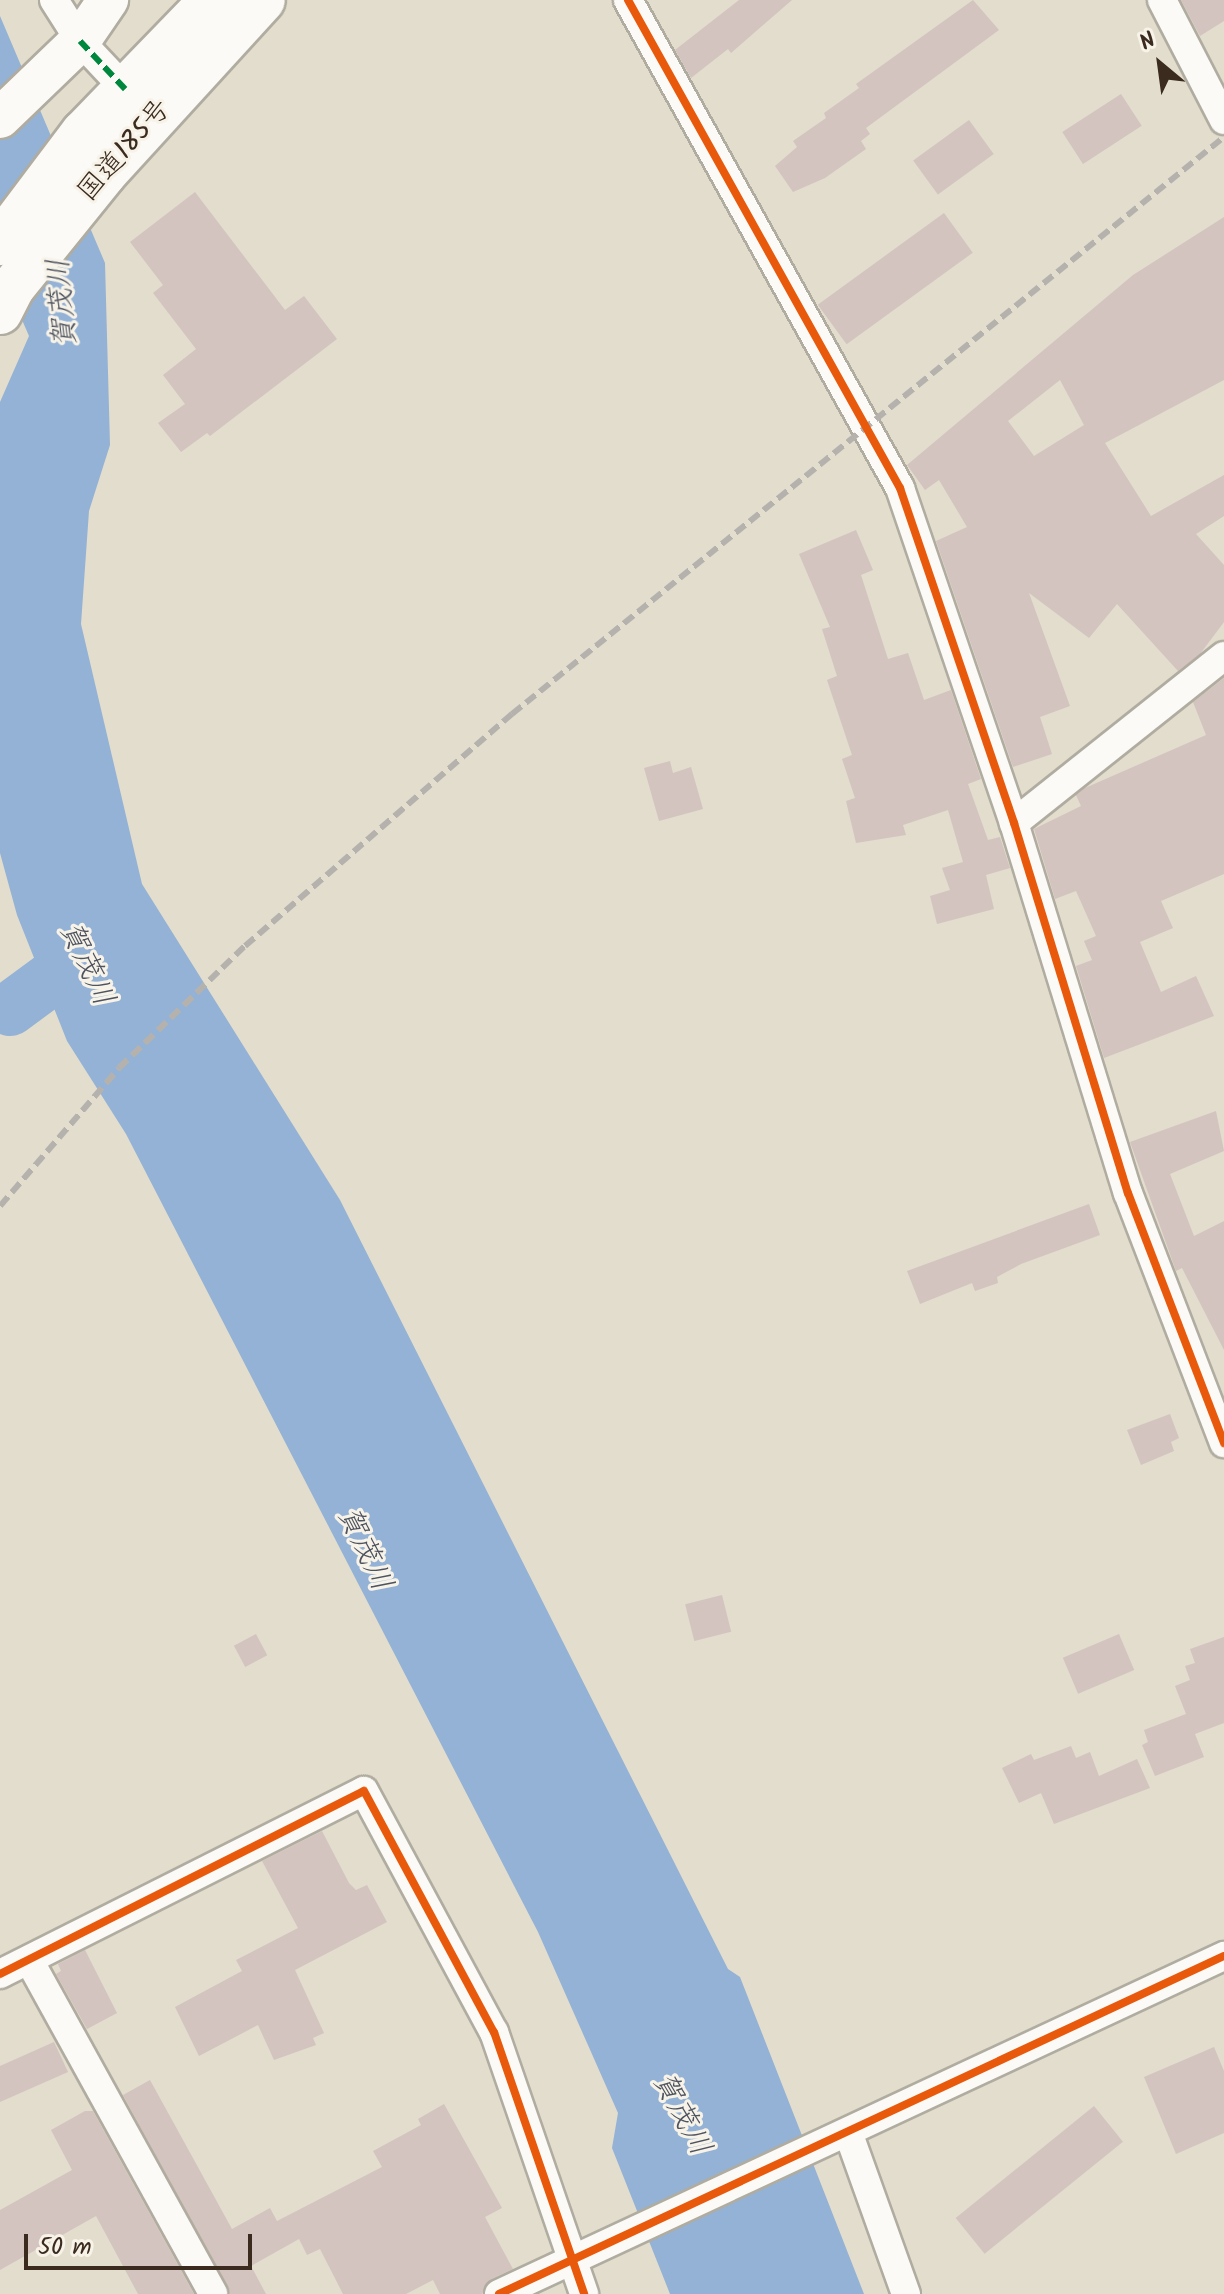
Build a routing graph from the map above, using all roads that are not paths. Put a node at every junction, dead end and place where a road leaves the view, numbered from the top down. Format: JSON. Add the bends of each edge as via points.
{"nodes":[{"id":1,"x":54,"y":0,"type":"edge"},
{"id":2,"x":108,"y":0,"type":"edge"},
{"id":3,"x":212,"y":0,"type":"edge"},
{"id":4,"x":263,"y":0,"type":"edge"},
{"id":5,"x":628,"y":0,"type":"edge"},
{"id":6,"x":1162,"y":0,"type":"edge"},
{"id":7,"x":69,"y":51,"type":"junction"},
{"id":8,"x":1215,"y":80,"type":"edge"},
{"id":9,"x":125,"y":89,"type":"junction"},
{"id":10,"x":0,"y":118,"type":"edge"},
{"id":11,"x":1224,"y":120,"type":"edge"},
{"id":12,"x":0,"y":243,"type":"edge"},
{"id":13,"x":0,"y":312,"type":"edge"},
{"id":14,"x":1224,"y":656,"type":"edge"},
{"id":15,"x":1014,"y":823,"type":"junction"},
{"id":16,"x":1224,"y":1443,"type":"edge"},
{"id":17,"x":1224,"y":1956,"type":"edge"},
{"id":18,"x":29,"y":1960,"type":"junction"},
{"id":19,"x":0,"y":1974,"type":"edge"},
{"id":20,"x":838,"y":2136,"type":"junction"},
{"id":21,"x":585,"y":2255,"type":"junction"},
{"id":22,"x":213,"y":2294,"type":"edge"},
{"id":23,"x":499,"y":2294,"type":"edge"},
{"id":24,"x":584,"y":2294,"type":"edge"},
{"id":25,"x":906,"y":2294,"type":"edge"}],
"edges":[{"from":1,"to":7,"type":"street"},
{"from":2,"to":7,"type":"street"},
{"from":3,"to":9,"type":"highway","name":"国道185号"},
{"from":4,"to":13,"type":"highway","name":"国道185号","via":[[105,173],[20,277]]},
{"from":5,"to":15,"type":"street","via":[[900,488]]},
{"from":6,"to":8,"type":"street"},
{"from":7,"to":9,"type":"street"},
{"from":7,"to":10,"type":"street"},
{"from":8,"to":11,"type":"street"},
{"from":9,"to":12,"type":"highway","name":"国道185号","via":[[83,133]]},
{"from":14,"to":15,"type":"street"},
{"from":15,"to":16,"type":"street","via":[[1128,1193]]},
{"from":17,"to":20,"type":"street"},
{"from":18,"to":19,"type":"street"},
{"from":18,"to":21,"type":"street","via":[[364,1791],[494,2032]]},
{"from":18,"to":22,"type":"street"},
{"from":20,"to":21,"type":"street"},
{"from":20,"to":25,"type":"street"},
{"from":21,"to":23,"type":"street"},
{"from":21,"to":24,"type":"street"}]}
